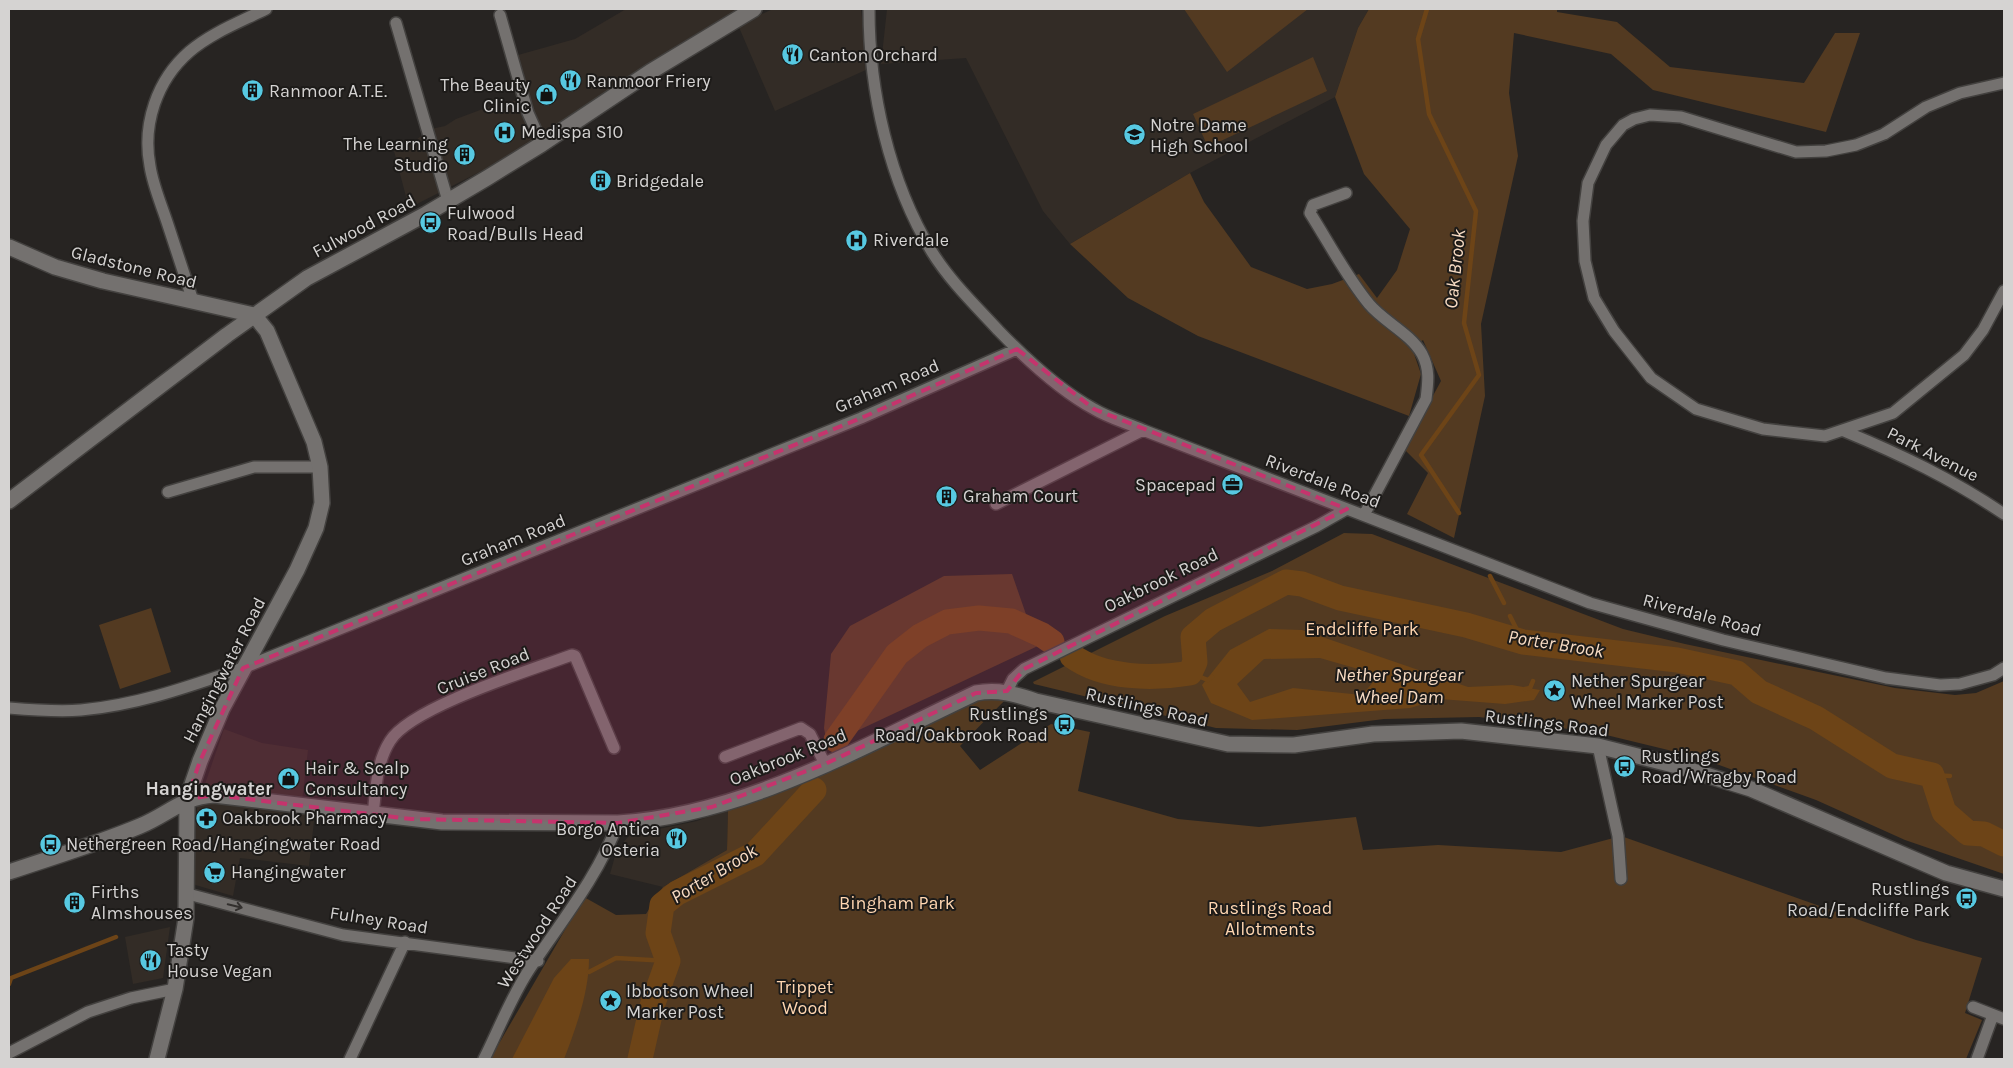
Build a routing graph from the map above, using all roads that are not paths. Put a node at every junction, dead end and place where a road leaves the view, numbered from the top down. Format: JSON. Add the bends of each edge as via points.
{"nodes":[{"id":1,"x":266,"y":9,"type":"edge"},
{"id":2,"x":754,"y":9,"type":"edge"},
{"id":3,"x":870,"y":9,"type":"edge"},
{"id":4,"x":500,"y":15,"type":"dead end"},
{"id":5,"x":396,"y":23,"type":"dead end"},
{"id":6,"x":2004,"y":83,"type":"edge"},
{"id":7,"x":542,"y":144,"type":"junction"},
{"id":8,"x":1346,"y":193,"type":"dead end"},
{"id":9,"x":448,"y":201,"type":"junction"},
{"id":10,"x":9,"y":247,"type":"edge"},
{"id":11,"x":2004,"y":291,"type":"edge"},
{"id":12,"x":193,"y":301,"type":"junction"},
{"id":13,"x":254,"y":315,"type":"junction"},
{"id":14,"x":1017,"y":350,"type":"junction"},
{"id":15,"x":1143,"y":430,"type":"junction"},
{"id":16,"x":1844,"y":431,"type":"junction"},
{"id":17,"x":320,"y":467,"type":"junction"},
{"id":18,"x":168,"y":492,"type":"dead end"},
{"id":19,"x":9,"y":501,"type":"edge"},
{"id":20,"x":996,"y":504,"type":"dead end"},
{"id":21,"x":1347,"y":509,"type":"junction"},
{"id":22,"x":2004,"y":514,"type":"edge"},
{"id":23,"x":1364,"y":515,"type":"junction"},
{"id":24,"x":243,"y":668,"type":"junction"},
{"id":25,"x":2004,"y":668,"type":"edge"},
{"id":26,"x":1007,"y":691,"type":"junction"},
{"id":27,"x":9,"y":708,"type":"edge"},
{"id":28,"x":1598,"y":746,"type":"junction"},
{"id":29,"x":614,"y":748,"type":"dead end"},
{"id":30,"x":725,"y":757,"type":"dead end"},
{"id":31,"x":825,"y":764,"type":"junction"},
{"id":32,"x":187,"y":799,"type":"junction"},
{"id":33,"x":373,"y":815,"type":"junction"},
{"id":34,"x":618,"y":823,"type":"junction"},
{"id":35,"x":9,"y":872,"type":"edge"},
{"id":36,"x":1621,"y":879,"type":"dead end"},
{"id":37,"x":2004,"y":889,"type":"edge"},
{"id":38,"x":188,"y":894,"type":"junction"},
{"id":39,"x":405,"y":942,"type":"junction"},
{"id":40,"x":538,"y":961,"type":"junction"},
{"id":41,"x":175,"y":989,"type":"junction"},
{"id":42,"x":1973,"y":1007,"type":"dead end"},
{"id":43,"x":1999,"y":1017,"type":"edge"},
{"id":44,"x":9,"y":1054,"type":"edge"},
{"id":45,"x":157,"y":1059,"type":"edge"},
{"id":46,"x":350,"y":1059,"type":"edge"},
{"id":47,"x":484,"y":1059,"type":"edge"},
{"id":48,"x":1977,"y":1059,"type":"edge"}],
"edges":[{"from":1,"to":12,"type":"street","via":[[190,52],[162,85],[149,123],[150,166]]},
{"from":2,"to":7,"type":"street","name":"Fulwood Road","via":[[650,72]]},
{"from":3,"to":14,"type":"street","name":"Riverdale Road","via":[[870,42],[878,103],[898,178],[915,218],[933,252],[965,295]]},
{"from":4,"to":7,"type":"street","via":[[528,113]]},
{"from":5,"to":9,"type":"street"},
{"from":6,"to":16,"type":"street","via":[[1960,93],[1926,107],[1884,134],[1856,146],[1826,151],[1796,152],[1681,117],[1650,115],[1634,118],[1623,125],[1606,145],[1588,183],[1583,221],[1585,261],[1594,298],[1614,332],[1651,378],[1696,409],[1763,429],[1825,436]]},
{"from":7,"to":9,"type":"street","name":"Fulwood Road"},
{"from":8,"to":23,"type":"street","via":[[1313,205],[1310,213],[1370,304],[1422,354],[1428,367],[1429,381],[1426,399]]},
{"from":9,"to":13,"type":"street","name":"Fulwood Road","via":[[307,278]]},
{"from":10,"to":12,"type":"street","name":"Gladstone Road","via":[[54,267],[103,282]]},
{"from":11,"to":16,"type":"street","via":[[1983,330],[1964,355],[1936,381],[1893,413]]},
{"from":12,"to":13,"type":"street","name":"Gladstone Road"},
{"from":13,"to":17,"type":"street","name":"Hangingwater Road","via":[[267,332],[314,442]]},
{"from":13,"to":19,"type":"street","name":"Fulwood Road"},
{"from":14,"to":15,"type":"street","name":"Riverdale Road","via":[[1094,409]]},
{"from":14,"to":24,"type":"street","name":"Graham Road","via":[[869,414]]},
{"from":15,"to":20,"type":"street"},
{"from":15,"to":21,"type":"street","name":"Riverdale Road"},
{"from":16,"to":22,"type":"street","name":"Park Avenue","via":[[1961,485]]},
{"from":17,"to":18,"type":"street","via":[[254,467]]},
{"from":17,"to":24,"type":"street","name":"Hangingwater Road","via":[[322,503],[316,528],[297,570]]},
{"from":21,"to":23,"type":"street","name":"Riverdale Road"},
{"from":21,"to":26,"type":"street","name":"Oakbrook Road","via":[[1024,669],[1013,679]]},
{"from":23,"to":25,"type":"street","name":"Riverdale Road","via":[[1590,603],[1723,640],[1886,678],[1940,685],[1960,684],[1993,675]]},
{"from":24,"to":27,"type":"street","name":"Graham Road","via":[[169,693],[124,704],[80,710]]},
{"from":24,"to":32,"type":"street","name":"Hangingwater Road","via":[[200,761]]},
{"from":26,"to":28,"type":"street","name":"Rustlings Road","via":[[1036,701],[1228,744],[1294,745],[1373,734],[1461,731]]},
{"from":26,"to":31,"type":"street","name":"Oakbrook Road","via":[[976,693]]},
{"from":28,"to":36,"type":"street","via":[[1618,836]]},
{"from":28,"to":37,"type":"street","name":"Rustlings Road","via":[[1677,766],[1751,790],[1946,873]]},
{"from":29,"to":33,"type":"street","name":"Cruise Road","via":[[572,655],[469,694],[404,724],[390,740],[380,761]]},
{"from":30,"to":31,"type":"street","via":[[801,728],[810,734]]},
{"from":31,"to":34,"type":"street","name":"Oakbrook Road","via":[[696,812]]},
{"from":32,"to":33,"type":"street","name":"Oakbrook Road","via":[[214,795]]},
{"from":32,"to":35,"type":"street","via":[[143,825]]},
{"from":32,"to":38,"type":"street","name":"Hangingwater Road"},
{"from":33,"to":34,"type":"street","name":"Oakbrook Road","via":[[442,822]]},
{"from":34,"to":40,"type":"street","name":"Westwood Road","via":[[591,879]]},
{"from":38,"to":39,"type":"street","name":"Fulney Road","one_way":true,"via":[[343,935]]},
{"from":38,"to":41,"type":"street","name":"Hangingwater Road"},
{"from":39,"to":40,"type":"street","name":"Fulney Road"},
{"from":39,"to":46,"type":"street"},
{"from":40,"to":47,"type":"street","name":"Westwood Road","via":[[527,973]]},
{"from":41,"to":44,"type":"street","via":[[131,998],[88,1012]]},
{"from":41,"to":45,"type":"street","name":"Hangingwater Road"},
{"from":42,"to":43,"type":"street"},
{"from":43,"to":48,"type":"street"}]}
